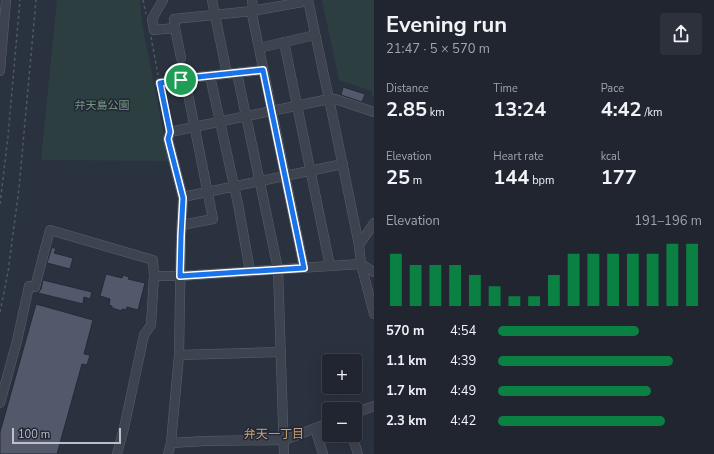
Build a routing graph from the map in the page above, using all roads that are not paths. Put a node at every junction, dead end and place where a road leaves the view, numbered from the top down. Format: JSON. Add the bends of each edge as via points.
{"nodes":[{"id":1,"x":6,"y":0,"type":"edge"},
{"id":2,"x":163,"y":0,"type":"edge"},
{"id":3,"x":212,"y":0,"type":"edge"},
{"id":4,"x":252,"y":0,"type":"edge"},
{"id":5,"x":308,"y":1,"type":"edge"},
{"id":6,"x":252,"y":11,"type":"junction"},
{"id":7,"x":215,"y":15,"type":"junction"},
{"id":8,"x":175,"y":28,"type":"junction"},
{"id":9,"x":315,"y":35,"type":"junction"},
{"id":10,"x":284,"y":42,"type":"junction"},
{"id":11,"x":259,"y":48,"type":"junction"},
{"id":12,"x":181,"y":58,"type":"dead end"},
{"id":13,"x":263,"y":70,"type":"junction"},
{"id":14,"x":0,"y":71,"type":"edge"},
{"id":15,"x":237,"y":73,"type":"junction"},
{"id":16,"x":227,"y":74,"type":"junction"},
{"id":17,"x":210,"y":76,"type":"junction"},
{"id":18,"x":185,"y":79,"type":"junction"},
{"id":19,"x":160,"y":83,"type":"road end"},
{"id":20,"x":329,"y":99,"type":"junction"},
{"id":21,"x":297,"y":106,"type":"junction"},
{"id":22,"x":272,"y":111,"type":"junction"},
{"id":23,"x":374,"y":112,"type":"edge"},
{"id":24,"x":246,"y":117,"type":"junction"},
{"id":25,"x":220,"y":122,"type":"junction"},
{"id":26,"x":194,"y":127,"type":"junction"},
{"id":27,"x":343,"y":164,"type":"junction"},
{"id":28,"x":310,"y":171,"type":"junction"},
{"id":29,"x":285,"y":176,"type":"junction"},
{"id":30,"x":259,"y":181,"type":"junction"},
{"id":31,"x":234,"y":186,"type":"junction"},
{"id":32,"x":208,"y":192,"type":"junction"},
{"id":33,"x":183,"y":197,"type":"junction"},
{"id":34,"x":374,"y":223,"type":"edge"},
{"id":35,"x":182,"y":225,"type":"junction"},
{"id":36,"x":371,"y":233,"type":"edge"},
{"id":37,"x":359,"y":246,"type":"junction"},
{"id":38,"x":361,"y":264,"type":"junction"},
{"id":39,"x":330,"y":266,"type":"junction"},
{"id":40,"x":304,"y":268,"type":"junction"},
{"id":41,"x":278,"y":269,"type":"junction"},
{"id":42,"x":250,"y":271,"type":"junction"},
{"id":43,"x":374,"y":272,"type":"edge"},
{"id":44,"x":154,"y":276,"type":"junction"},
{"id":45,"x":180,"y":276,"type":"junction"},
{"id":46,"x":374,"y":314,"type":"edge"},
{"id":47,"x":281,"y":352,"type":"junction"},
{"id":48,"x":179,"y":355,"type":"junction"},
{"id":49,"x":0,"y":403,"type":"edge"},
{"id":50,"x":374,"y":406,"type":"edge"},
{"id":51,"x":362,"y":410,"type":"edge"},
{"id":52,"x":322,"y":426,"type":"edge"},
{"id":53,"x":315,"y":428,"type":"junction"},
{"id":54,"x":284,"y":440,"type":"junction"},
{"id":55,"x":354,"y":442,"type":"edge"},
{"id":56,"x":171,"y":443,"type":"junction"},
{"id":57,"x":117,"y":454,"type":"edge"},
{"id":58,"x":168,"y":454,"type":"edge"},
{"id":59,"x":284,"y":454,"type":"edge"},
{"id":60,"x":323,"y":454,"type":"edge"},
{"id":61,"x":358,"y":454,"type":"edge"}],
"edges":[{"from":1,"to":14,"type":"street"},
{"from":2,"to":8,"type":"street","via":[[152,19],[154,30]]},
{"from":3,"to":7,"type":"street"},
{"from":4,"to":6,"type":"street"},
{"from":5,"to":6,"type":"street"},
{"from":5,"to":9,"type":"street"},
{"from":6,"to":7,"type":"street"},
{"from":6,"to":11,"type":"street"},
{"from":7,"to":8,"type":"street","via":[[174,19]]},
{"from":7,"to":16,"type":"street"},
{"from":8,"to":12,"type":"street"},
{"from":9,"to":10,"type":"street"},
{"from":9,"to":20,"type":"street"},
{"from":10,"to":11,"type":"street"},
{"from":10,"to":21,"type":"street"},
{"from":11,"to":13,"type":"street"},
{"from":13,"to":15,"type":"street"},
{"from":13,"to":22,"type":"street"},
{"from":15,"to":16,"type":"street"},
{"from":15,"to":24,"type":"street"},
{"from":16,"to":17,"type":"street"},
{"from":17,"to":18,"type":"street"},
{"from":17,"to":25,"type":"street"},
{"from":18,"to":19,"type":"street"},
{"from":18,"to":26,"type":"street"},
{"from":20,"to":21,"type":"street"},
{"from":20,"to":23,"type":"street"},
{"from":20,"to":27,"type":"street"},
{"from":21,"to":22,"type":"street"},
{"from":21,"to":28,"type":"street"},
{"from":22,"to":24,"type":"street"},
{"from":22,"to":29,"type":"street"},
{"from":24,"to":25,"type":"street"},
{"from":24,"to":30,"type":"street"},
{"from":25,"to":26,"type":"street"},
{"from":25,"to":31,"type":"street"},
{"from":26,"to":32,"type":"street"},
{"from":26,"to":33,"type":"street","via":[[170,132],[168,139]]},
{"from":27,"to":28,"type":"street"},
{"from":27,"to":37,"type":"street"},
{"from":28,"to":29,"type":"street"},
{"from":28,"to":39,"type":"street"},
{"from":29,"to":30,"type":"street"},
{"from":29,"to":40,"type":"street"},
{"from":30,"to":31,"type":"street"},
{"from":30,"to":41,"type":"street"},
{"from":31,"to":32,"type":"street"},
{"from":31,"to":42,"type":"street"},
{"from":32,"to":33,"type":"street"},
{"from":32,"to":35,"type":"street","via":[[213,219]]},
{"from":33,"to":35,"type":"street"},
{"from":34,"to":36,"type":"street"},
{"from":35,"to":45,"type":"street"},
{"from":36,"to":37,"type":"street"},
{"from":37,"to":38,"type":"street"},
{"from":38,"to":39,"type":"street"},
{"from":38,"to":43,"type":"street"},
{"from":38,"to":46,"type":"street"},
{"from":39,"to":40,"type":"street"},
{"from":40,"to":41,"type":"street"},
{"from":41,"to":42,"type":"street"},
{"from":41,"to":47,"type":"street"},
{"from":42,"to":45,"type":"street"},
{"from":44,"to":45,"type":"street"},
{"from":44,"to":49,"type":"street","via":[[153,260],[50,230],[35,287],[30,286]]},
{"from":44,"to":57,"type":"street","via":[[151,325],[144,335]]},
{"from":45,"to":48,"type":"street"},
{"from":47,"to":48,"type":"street"},
{"from":47,"to":54,"type":"street"},
{"from":48,"to":56,"type":"street"},
{"from":50,"to":51,"type":"street"},
{"from":52,"to":53,"type":"street"},
{"from":53,"to":54,"type":"street"},
{"from":53,"to":60,"type":"street"},
{"from":54,"to":56,"type":"street"},
{"from":54,"to":59,"type":"street"},
{"from":55,"to":61,"type":"street"},
{"from":56,"to":58,"type":"street"}]}
